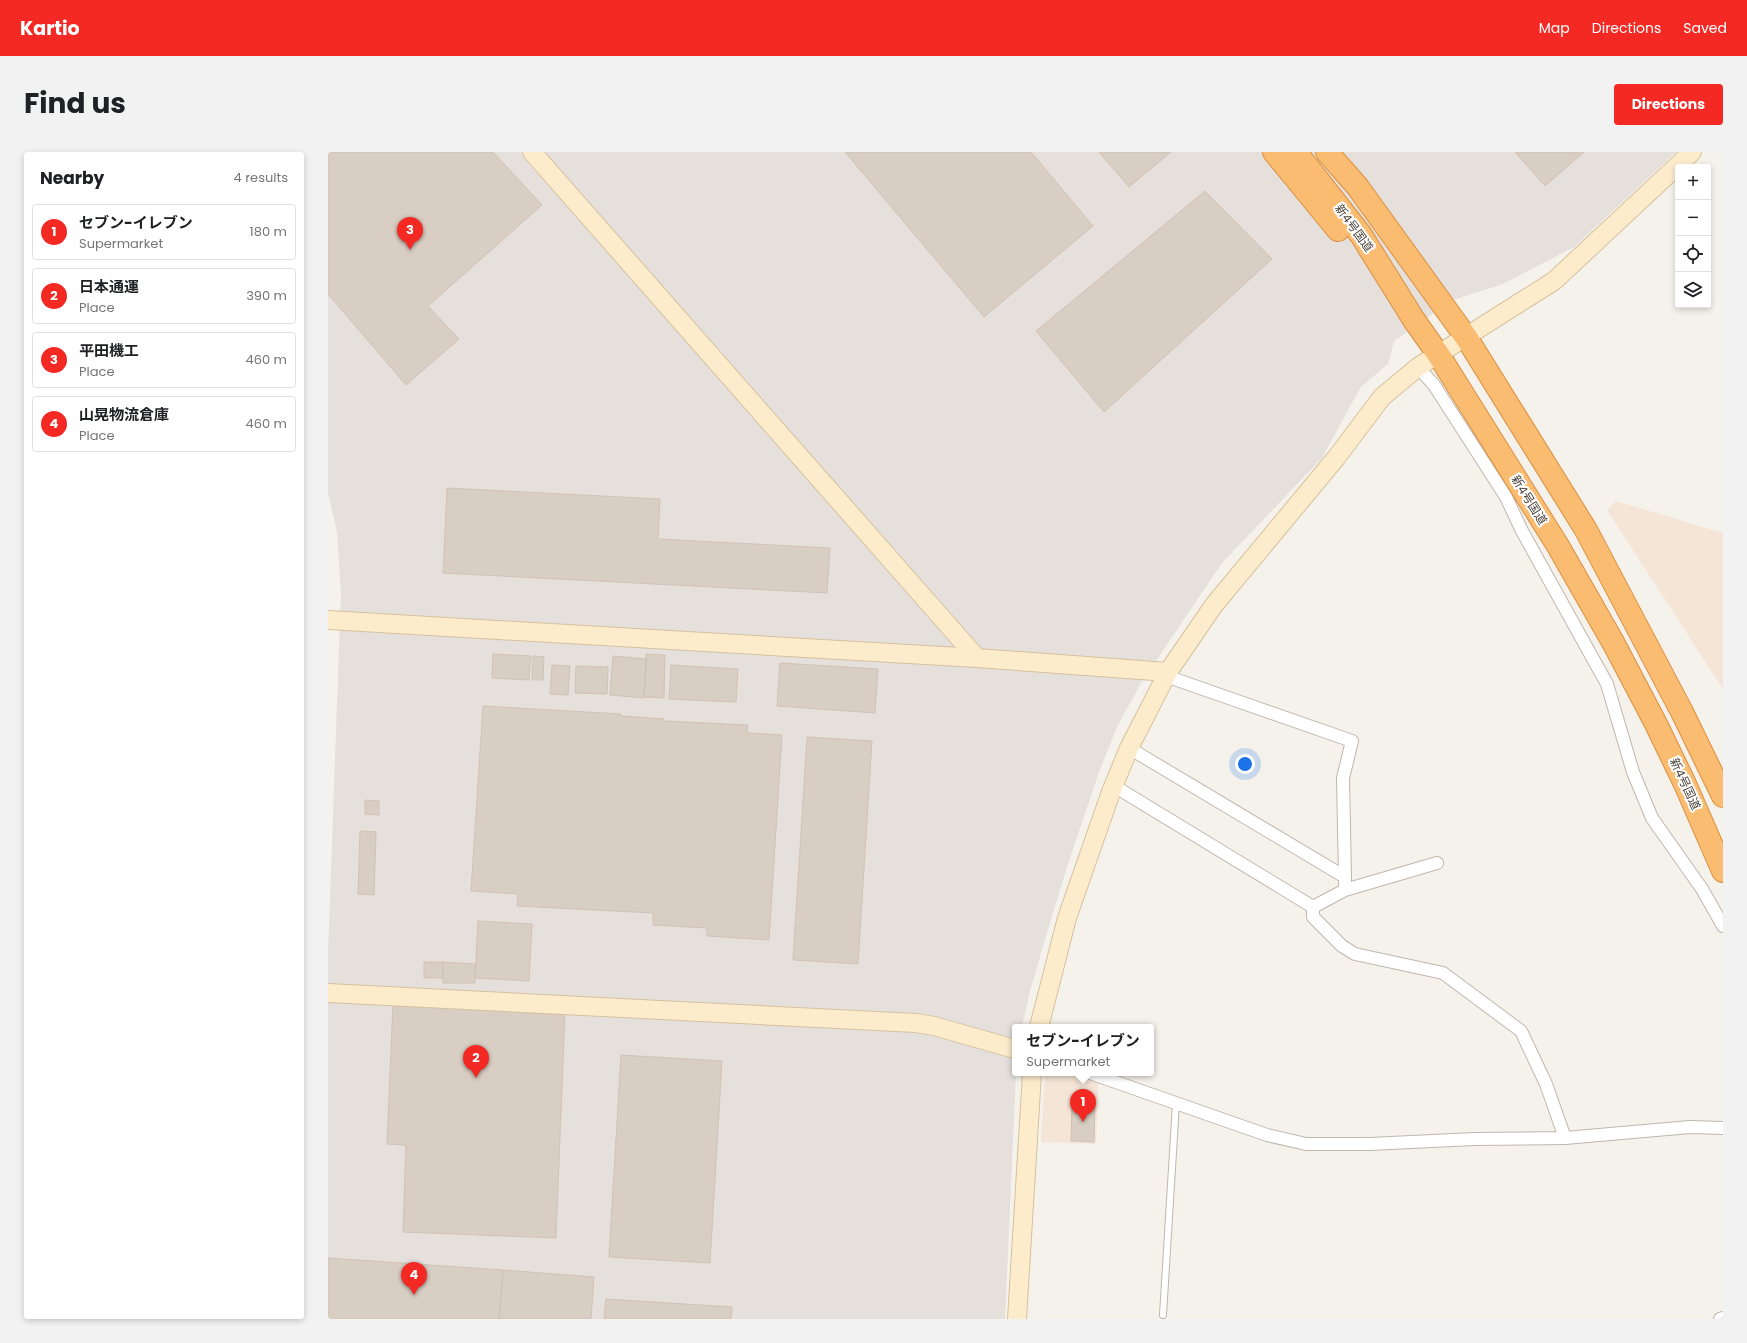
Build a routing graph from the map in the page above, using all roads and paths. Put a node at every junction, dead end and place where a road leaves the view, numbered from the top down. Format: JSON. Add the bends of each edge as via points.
{"nodes":[{"id":1,"x":532,"y":152,"type":"edge"},
{"id":2,"x":1274,"y":152,"type":"edge"},
{"id":3,"x":1296,"y":152,"type":"edge"},
{"id":4,"x":1327,"y":152,"type":"edge"},
{"id":5,"x":1341,"y":152,"type":"edge"},
{"id":6,"x":1692,"y":152,"type":"edge"},
{"id":7,"x":1357,"y":186,"type":"junction"},
{"id":8,"x":1414,"y":320,"type":"junction"},
{"id":9,"x":1466,"y":337,"type":"junction"},
{"id":10,"x":1438,"y":354,"type":"junction"},
{"id":11,"x":1418,"y":367,"type":"junction"},
{"id":12,"x":328,"y":620,"type":"edge"},
{"id":13,"x":977,"y":658,"type":"junction"},
{"id":14,"x":1167,"y":674,"type":"junction"},
{"id":15,"x":1129,"y":748,"type":"junction"},
{"id":16,"x":1114,"y":786,"type":"junction"},
{"id":17,"x":1723,"y":796,"type":"edge"},
{"id":18,"x":1436,"y":863,"type":"dead end"},
{"id":19,"x":1723,"y":871,"type":"edge"},
{"id":20,"x":1345,"y":877,"type":"junction"},
{"id":21,"x":1345,"y":890,"type":"junction"},
{"id":22,"x":1313,"y":907,"type":"junction"},
{"id":23,"x":1723,"y":926,"type":"edge"},
{"id":24,"x":328,"y":993,"type":"edge"},
{"id":25,"x":1040,"y":1024,"type":"edge"},
{"id":26,"x":1012,"y":1049,"type":"edge"},
{"id":27,"x":1032,"y":1076,"type":"edge"},
{"id":28,"x":1099,"y":1076,"type":"edge"},
{"id":29,"x":1176,"y":1103,"type":"junction"},
{"id":30,"x":1723,"y":1128,"type":"edge"},
{"id":31,"x":1565,"y":1138,"type":"junction"},
{"id":32,"x":1163,"y":1315,"type":"dead end"},
{"id":33,"x":1017,"y":1319,"type":"edge"}],
"edges":[{"from":1,"to":13,"type":"street"},
{"from":2,"to":8,"type":"highway"},
{"from":3,"to":8,"type":"highway","name":"新4号国道","via":[[1361,235]]},
{"from":4,"to":7,"type":"highway"},
{"from":5,"to":7,"type":"highway"},
{"from":6,"to":9,"type":"street","via":[[1554,281]]},
{"from":7,"to":9,"type":"highway"},
{"from":8,"to":10,"type":"highway","name":"新4号国道"},
{"from":9,"to":10,"type":"street"},
{"from":9,"to":17,"type":"highway","via":[[1586,530],[1682,712]]},
{"from":10,"to":11,"type":"street"},
{"from":10,"to":19,"type":"highway","name":"新4号国道","via":[[1558,546],[1614,644],[1685,784]]},
{"from":11,"to":14,"type":"street","via":[[1382,397],[1336,458],[1214,605]]},
{"from":11,"to":23,"type":"street","via":[[1434,385],[1506,497],[1522,531],[1607,684],[1633,772],[1652,818],[1702,889]]},
{"from":12,"to":13,"type":"street"},
{"from":13,"to":14,"type":"street"},
{"from":14,"to":15,"type":"street"},
{"from":14,"to":20,"type":"street","via":[[1352,741],[1343,778]]},
{"from":15,"to":16,"type":"street"},
{"from":15,"to":20,"type":"street"},
{"from":16,"to":22,"type":"street"},
{"from":16,"to":25,"type":"street","via":[[1067,918]]},
{"from":18,"to":21,"type":"street"},
{"from":20,"to":21,"type":"street"},
{"from":21,"to":22,"type":"street"},
{"from":22,"to":31,"type":"street","via":[[1313,917],[1342,946],[1355,954],[1443,973],[1521,1031],[1546,1084]]},
{"from":24,"to":26,"type":"street","via":[[916,1023]]},
{"from":27,"to":33,"type":"street"},
{"from":28,"to":29,"type":"street"},
{"from":29,"to":31,"type":"street","via":[[1268,1135],[1306,1144]]},
{"from":29,"to":32,"type":"lane"},
{"from":30,"to":31,"type":"street","via":[[1690,1127]]}]}
